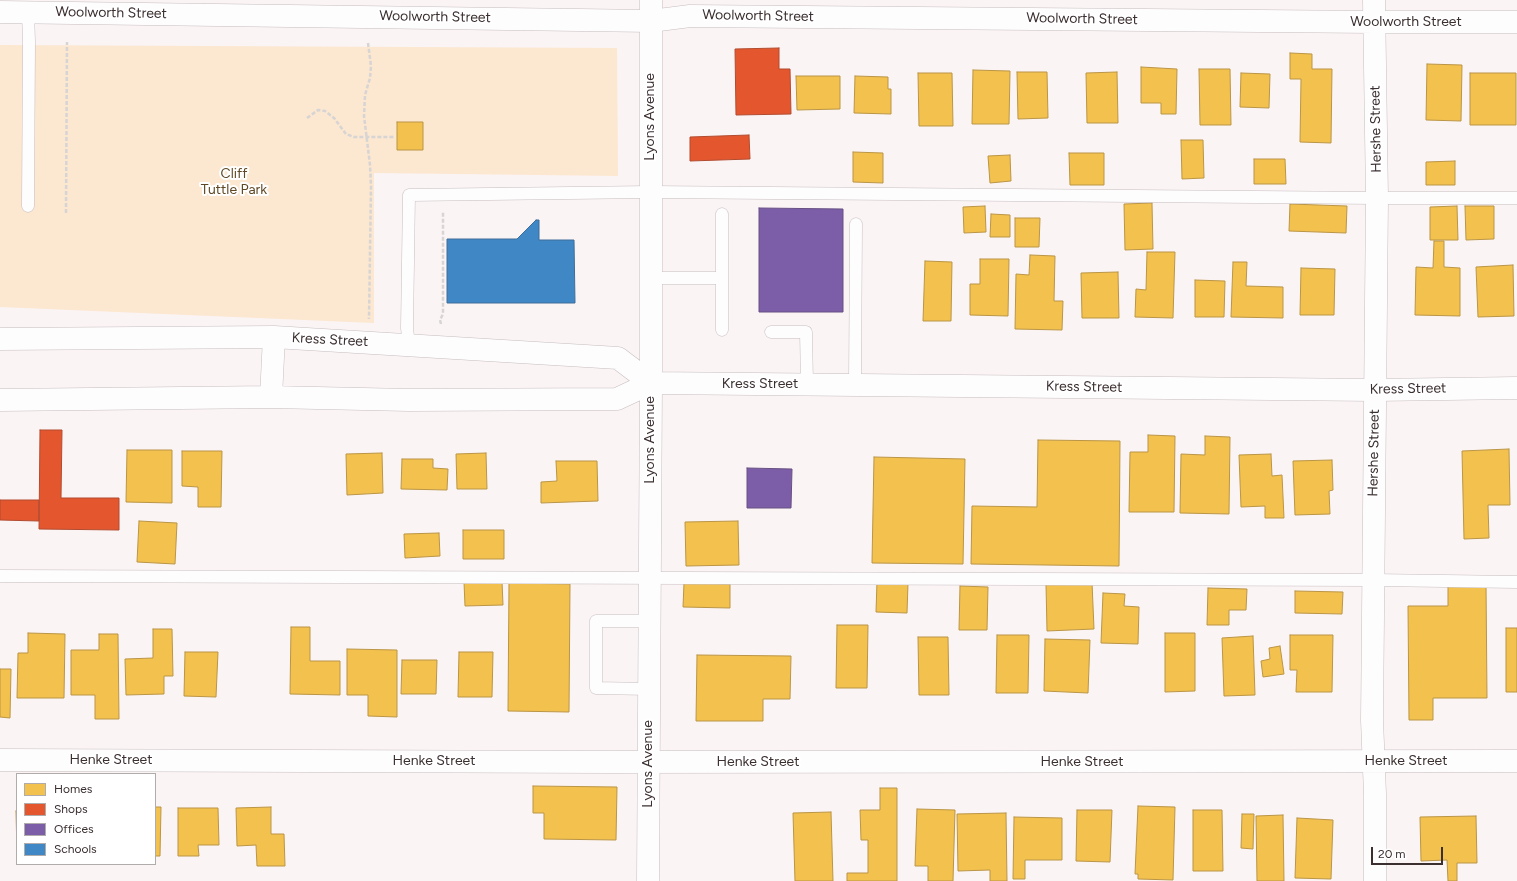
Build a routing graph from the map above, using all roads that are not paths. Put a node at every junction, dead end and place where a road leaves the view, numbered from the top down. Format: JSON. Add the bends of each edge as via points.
{"nodes":[{"id":1,"x":1374,"y":0,"type":"edge"},
{"id":2,"x":651,"y":10,"type":"edge"},
{"id":3,"x":0,"y":12,"type":"edge"},
{"id":4,"x":28,"y":12,"type":"junction"},
{"id":5,"x":1374,"y":22,"type":"junction"},
{"id":6,"x":1517,"y":22,"type":"edge"},
{"id":7,"x":650,"y":192,"type":"junction"},
{"id":8,"x":1377,"y":198,"type":"junction"},
{"id":9,"x":1517,"y":198,"type":"edge"},
{"id":10,"x":28,"y":206,"type":"dead end"},
{"id":11,"x":722,"y":214,"type":"dead end"},
{"id":12,"x":856,"y":224,"type":"dead end"},
{"id":13,"x":650,"y":278,"type":"junction"},
{"id":14,"x":722,"y":278,"type":"junction"},
{"id":15,"x":722,"y":330,"type":"dead end"},
{"id":16,"x":772,"y":332,"type":"dead end"},
{"id":17,"x":274,"y":337,"type":"junction"},
{"id":18,"x":0,"y":339,"type":"edge"},
{"id":19,"x":409,"y":345,"type":"junction"},
{"id":20,"x":651,"y":383,"type":"junction"},
{"id":21,"x":807,"y":384,"type":"junction"},
{"id":22,"x":855,"y":385,"type":"junction"},
{"id":23,"x":1517,"y":388,"type":"edge"},
{"id":24,"x":1375,"y":390,"type":"junction"},
{"id":25,"x":271,"y":397,"type":"junction"},
{"id":26,"x":0,"y":400,"type":"edge"},
{"id":27,"x":0,"y":576,"type":"edge"},
{"id":28,"x":649,"y":578,"type":"junction"},
{"id":29,"x":1373,"y":580,"type":"junction"},
{"id":30,"x":1517,"y":582,"type":"edge"},
{"id":31,"x":649,"y":621,"type":"junction"},
{"id":32,"x":649,"y":689,"type":"junction"},
{"id":33,"x":0,"y":760,"type":"edge"},
{"id":34,"x":1374,"y":761,"type":"junction"},
{"id":35,"x":1517,"y":761,"type":"edge"},
{"id":36,"x":648,"y":762,"type":"junction"},
{"id":37,"x":648,"y":881,"type":"edge"},
{"id":38,"x":1375,"y":881,"type":"edge"}],
"edges":[{"from":1,"to":5,"type":"street","name":"Hershe Street"},
{"from":2,"to":4,"type":"street","name":"Woolworth Street"},
{"from":2,"to":5,"type":"street","name":"Woolworth Street","via":[[698,16]]},
{"from":2,"to":7,"type":"street","name":"Lyons Avenue"},
{"from":3,"to":4,"type":"street","name":"Woolworth Street"},
{"from":4,"to":10,"type":"lane"},
{"from":5,"to":6,"type":"street","name":"Woolworth Street"},
{"from":5,"to":8,"type":"street","name":"Hershe Street"},
{"from":7,"to":8,"type":"lane"},
{"from":7,"to":13,"type":"street","name":"Lyons Avenue"},
{"from":7,"to":19,"type":"lane","via":[[409,195]]},
{"from":8,"to":9,"type":"lane"},
{"from":8,"to":24,"type":"street","name":"Hershe Street"},
{"from":11,"to":14,"type":"lane"},
{"from":12,"to":22,"type":"lane"},
{"from":13,"to":14,"type":"lane"},
{"from":13,"to":20,"type":"street","name":"Lyons Avenue"},
{"from":14,"to":15,"type":"lane"},
{"from":16,"to":21,"type":"lane","via":[[806,332]]},
{"from":17,"to":18,"type":"street","name":"Kress Street"},
{"from":17,"to":19,"type":"street","name":"Kress Street"},
{"from":17,"to":25,"type":"street"},
{"from":19,"to":20,"type":"street","name":"Kress Street","via":[[618,358]]},
{"from":20,"to":21,"type":"street","name":"Kress Street"},
{"from":20,"to":25,"type":"street","name":"Kress Street","via":[[617,399],[409,400]]},
{"from":20,"to":28,"type":"street","name":"Lyons Avenue"},
{"from":21,"to":22,"type":"street","name":"Kress Street"},
{"from":22,"to":24,"type":"street","name":"Kress Street"},
{"from":23,"to":24,"type":"street","name":"Kress Street"},
{"from":24,"to":29,"type":"street","name":"Hershe Street"},
{"from":25,"to":26,"type":"street","name":"Kress Street"},
{"from":27,"to":28,"type":"lane"},
{"from":28,"to":29,"type":"lane"},
{"from":28,"to":31,"type":"street","name":"Lyons Avenue"},
{"from":29,"to":30,"type":"lane"},
{"from":29,"to":34,"type":"street","name":"Hershe Street"},
{"from":31,"to":32,"type":"street","name":"Lyons Avenue"},
{"from":31,"to":32,"type":"lane","via":[[596,621],[596,688]]},
{"from":32,"to":36,"type":"street","name":"Lyons Avenue"},
{"from":33,"to":36,"type":"street","name":"Henke Street"},
{"from":34,"to":35,"type":"street","name":"Henke Street"},
{"from":34,"to":36,"type":"street","name":"Henke Street"},
{"from":34,"to":38,"type":"street","name":"Hershe Street"},
{"from":36,"to":37,"type":"street","name":"Lyons Avenue"}]}
